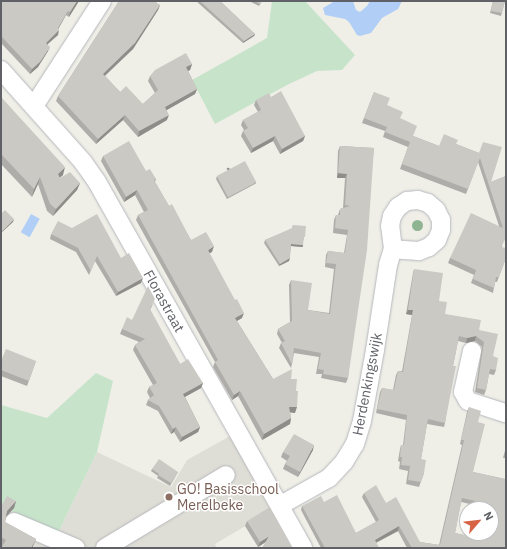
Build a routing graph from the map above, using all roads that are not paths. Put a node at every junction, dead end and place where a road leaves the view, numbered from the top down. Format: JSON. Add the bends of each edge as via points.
{"nodes":[{"id":1,"x":102,"y":1,"type":"edge"},
{"id":2,"x":1,"y":70,"type":"edge"},
{"id":3,"x":34,"y":106,"type":"junction"},
{"id":4,"x":393,"y":249,"type":"dead end"},
{"id":5,"x":472,"y":351,"type":"dead end"},
{"id":6,"x":506,"y":413,"type":"edge"},
{"id":7,"x":226,"y":475,"type":"dead end"},
{"id":8,"x":279,"y":506,"type":"junction"},
{"id":9,"x":14,"y":522,"type":"dead end"},
{"id":10,"x":76,"y":548,"type":"edge"},
{"id":11,"x":105,"y":548,"type":"edge"},
{"id":12,"x":303,"y":548,"type":"edge"}],
"edges":[{"from":1,"to":3,"type":"street"},
{"from":2,"to":3,"type":"street","name":"Florastraat"},
{"from":3,"to":8,"type":"street","name":"Florastraat","via":[[97,182]]},
{"from":4,"to":8,"type":"street","name":"Herdenkingswijk","via":[[388,266],[376,350],[355,444],[344,462],[328,478]]},
{"from":5,"to":6,"type":"street","via":[[463,392],[468,401]]},
{"from":7,"to":11,"type":"street"},
{"from":8,"to":12,"type":"street","name":"Florastraat"},
{"from":9,"to":10,"type":"street"}]}
